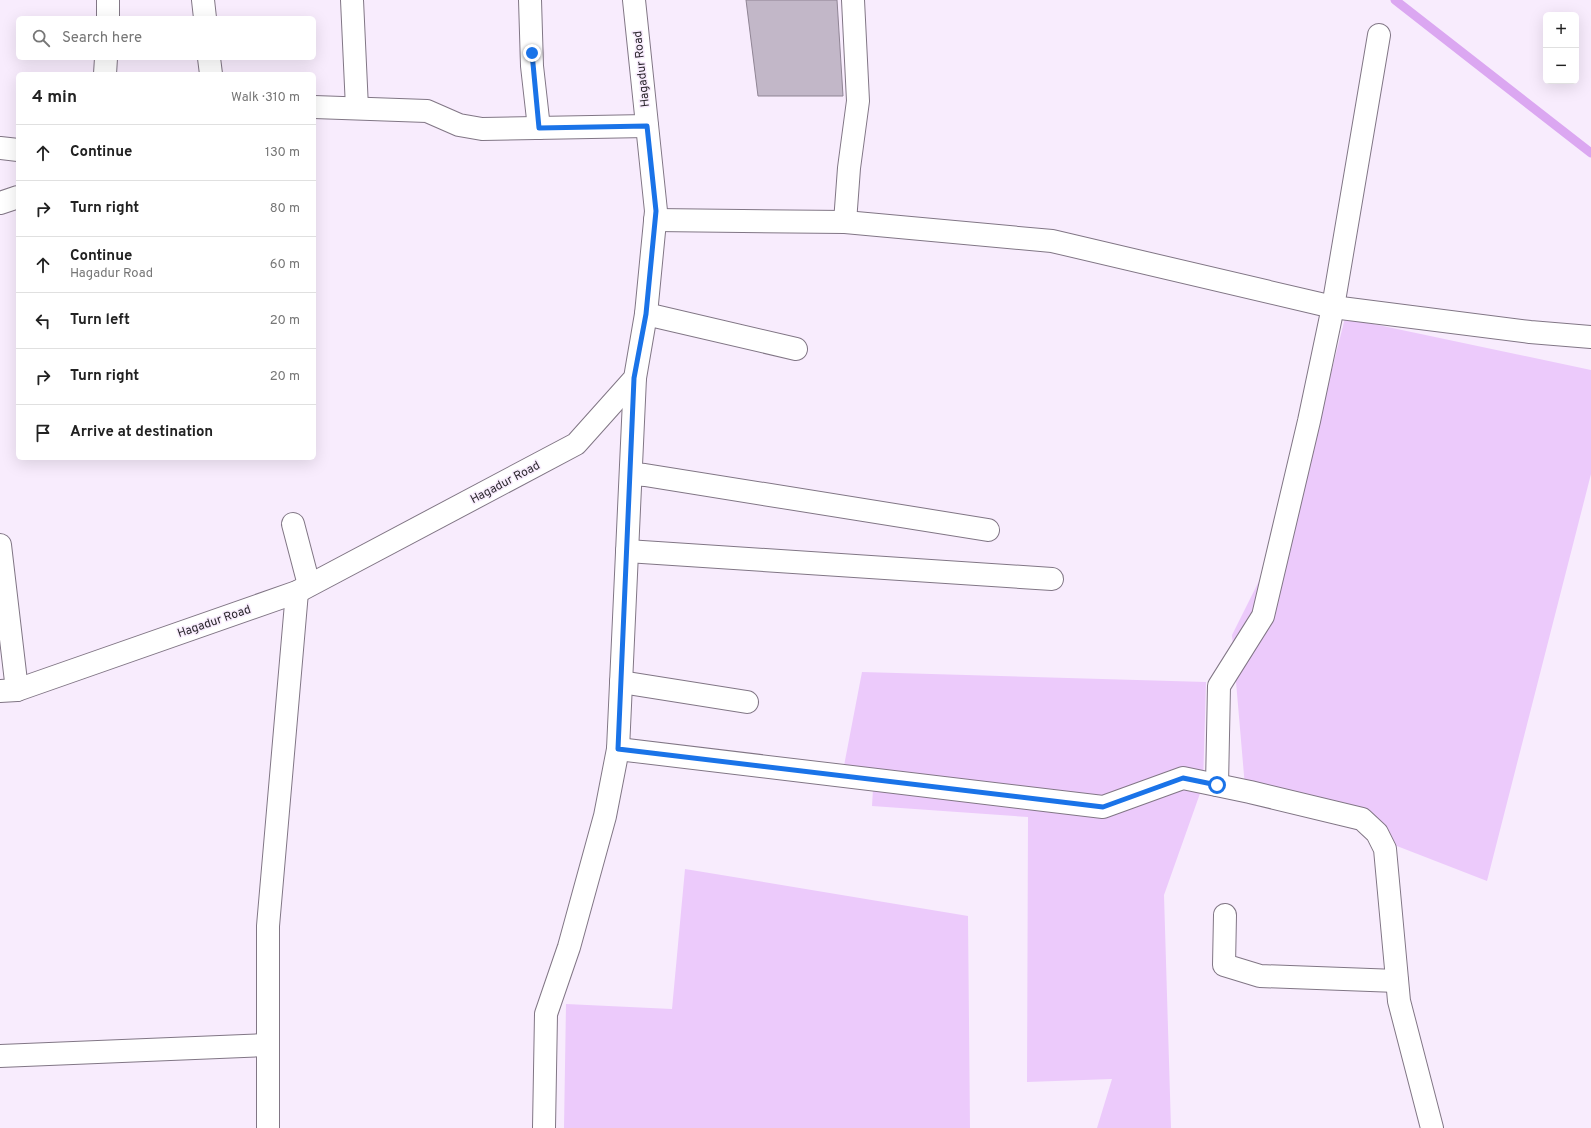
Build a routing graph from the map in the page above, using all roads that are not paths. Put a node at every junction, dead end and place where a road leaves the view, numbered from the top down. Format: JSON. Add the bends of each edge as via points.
{"nodes":[{"id":1,"x":108,"y":0,"type":"edge"},
{"id":2,"x":203,"y":0,"type":"edge"},
{"id":3,"x":352,"y":0,"type":"edge"},
{"id":4,"x":530,"y":0,"type":"edge"},
{"id":5,"x":634,"y":0,"type":"edge"},
{"id":6,"x":852,"y":0,"type":"edge"},
{"id":7,"x":108,"y":16,"type":"edge"},
{"id":8,"x":205,"y":16,"type":"edge"},
{"id":9,"x":1379,"y":35,"type":"dead end"},
{"id":10,"x":106,"y":60,"type":"edge"},
{"id":11,"x":209,"y":60,"type":"edge"},
{"id":12,"x":105,"y":72,"type":"edge"},
{"id":13,"x":211,"y":72,"type":"edge"},
{"id":14,"x":316,"y":107,"type":"edge"},
{"id":15,"x":357,"y":108,"type":"junction"},
{"id":16,"x":647,"y":126,"type":"junction"},
{"id":17,"x":539,"y":128,"type":"junction"},
{"id":18,"x":0,"y":148,"type":"edge"},
{"id":19,"x":16,"y":150,"type":"edge"},
{"id":20,"x":16,"y":198,"type":"edge"},
{"id":21,"x":0,"y":203,"type":"edge"},
{"id":22,"x":655,"y":220,"type":"junction"},
{"id":23,"x":845,"y":222,"type":"junction"},
{"id":24,"x":1333,"y":307,"type":"junction"},
{"id":25,"x":646,"y":314,"type":"junction"},
{"id":26,"x":1591,"y":337,"type":"edge"},
{"id":27,"x":796,"y":349,"type":"dead end"},
{"id":28,"x":634,"y":378,"type":"junction"},
{"id":29,"x":630,"y":474,"type":"junction"},
{"id":30,"x":293,"y":524,"type":"dead end"},
{"id":31,"x":988,"y":530,"type":"dead end"},
{"id":32,"x":0,"y":545,"type":"edge"},
{"id":33,"x":627,"y":551,"type":"junction"},
{"id":34,"x":1052,"y":579,"type":"dead end"},
{"id":35,"x":303,"y":589,"type":"junction"},
{"id":36,"x":621,"y":682,"type":"junction"},
{"id":37,"x":8,"y":690,"type":"edge"},
{"id":38,"x":747,"y":702,"type":"dead end"},
{"id":39,"x":618,"y":749,"type":"junction"},
{"id":40,"x":1217,"y":785,"type":"junction"},
{"id":41,"x":1225,"y":914,"type":"dead end"},
{"id":42,"x":1397,"y":981,"type":"junction"},
{"id":43,"x":268,"y":1044,"type":"junction"},
{"id":44,"x":0,"y":1056,"type":"edge"},
{"id":45,"x":268,"y":1128,"type":"edge"},
{"id":46,"x":544,"y":1128,"type":"edge"},
{"id":47,"x":1432,"y":1128,"type":"edge"}],
"edges":[{"from":1,"to":7,"type":"street"},
{"from":2,"to":8,"type":"street"},
{"from":3,"to":15,"type":"street"},
{"from":4,"to":17,"type":"street","via":[[532,66]]},
{"from":5,"to":16,"type":"street","name":"Hagadur Road"},
{"from":6,"to":23,"type":"street","via":[[858,101]]},
{"from":9,"to":24,"type":"street"},
{"from":10,"to":12,"type":"street"},
{"from":11,"to":13,"type":"street"},
{"from":14,"to":15,"type":"street"},
{"from":15,"to":17,"type":"street","via":[[427,111],[459,125],[482,129]]},
{"from":16,"to":17,"type":"street"},
{"from":16,"to":22,"type":"street","name":"Hagadur Road"},
{"from":18,"to":19,"type":"street"},
{"from":20,"to":21,"type":"street"},
{"from":22,"to":23,"type":"street"},
{"from":22,"to":25,"type":"street","name":"Hagadur Road"},
{"from":23,"to":24,"type":"street","via":[[1052,241]]},
{"from":24,"to":26,"type":"street","via":[[1530,332]]},
{"from":24,"to":40,"type":"street","via":[[1263,616],[1219,686]]},
{"from":25,"to":27,"type":"street"},
{"from":25,"to":28,"type":"street","name":"Hagadur Road"},
{"from":28,"to":29,"type":"street"},
{"from":28,"to":35,"type":"street","name":"Hagadur Road","via":[[576,444]]},
{"from":29,"to":31,"type":"street"},
{"from":29,"to":33,"type":"street"},
{"from":30,"to":35,"type":"street"},
{"from":32,"to":37,"type":"street"},
{"from":33,"to":34,"type":"street"},
{"from":33,"to":36,"type":"street"},
{"from":35,"to":37,"type":"street","name":"Hagadur Road"},
{"from":35,"to":43,"type":"street","via":[[268,926]]},
{"from":36,"to":38,"type":"street"},
{"from":36,"to":39,"type":"street"},
{"from":39,"to":40,"type":"street","via":[[1103,807],[1183,778]]},
{"from":39,"to":46,"type":"street","via":[[605,816],[569,947],[546,1014]]},
{"from":40,"to":42,"type":"street","via":[[1362,819],[1377,833],[1385,849]]},
{"from":41,"to":42,"type":"street","via":[[1224,965],[1260,976]]},
{"from":42,"to":47,"type":"street","via":[[1399,1001]]},
{"from":43,"to":44,"type":"street"},
{"from":43,"to":45,"type":"street"}]}
